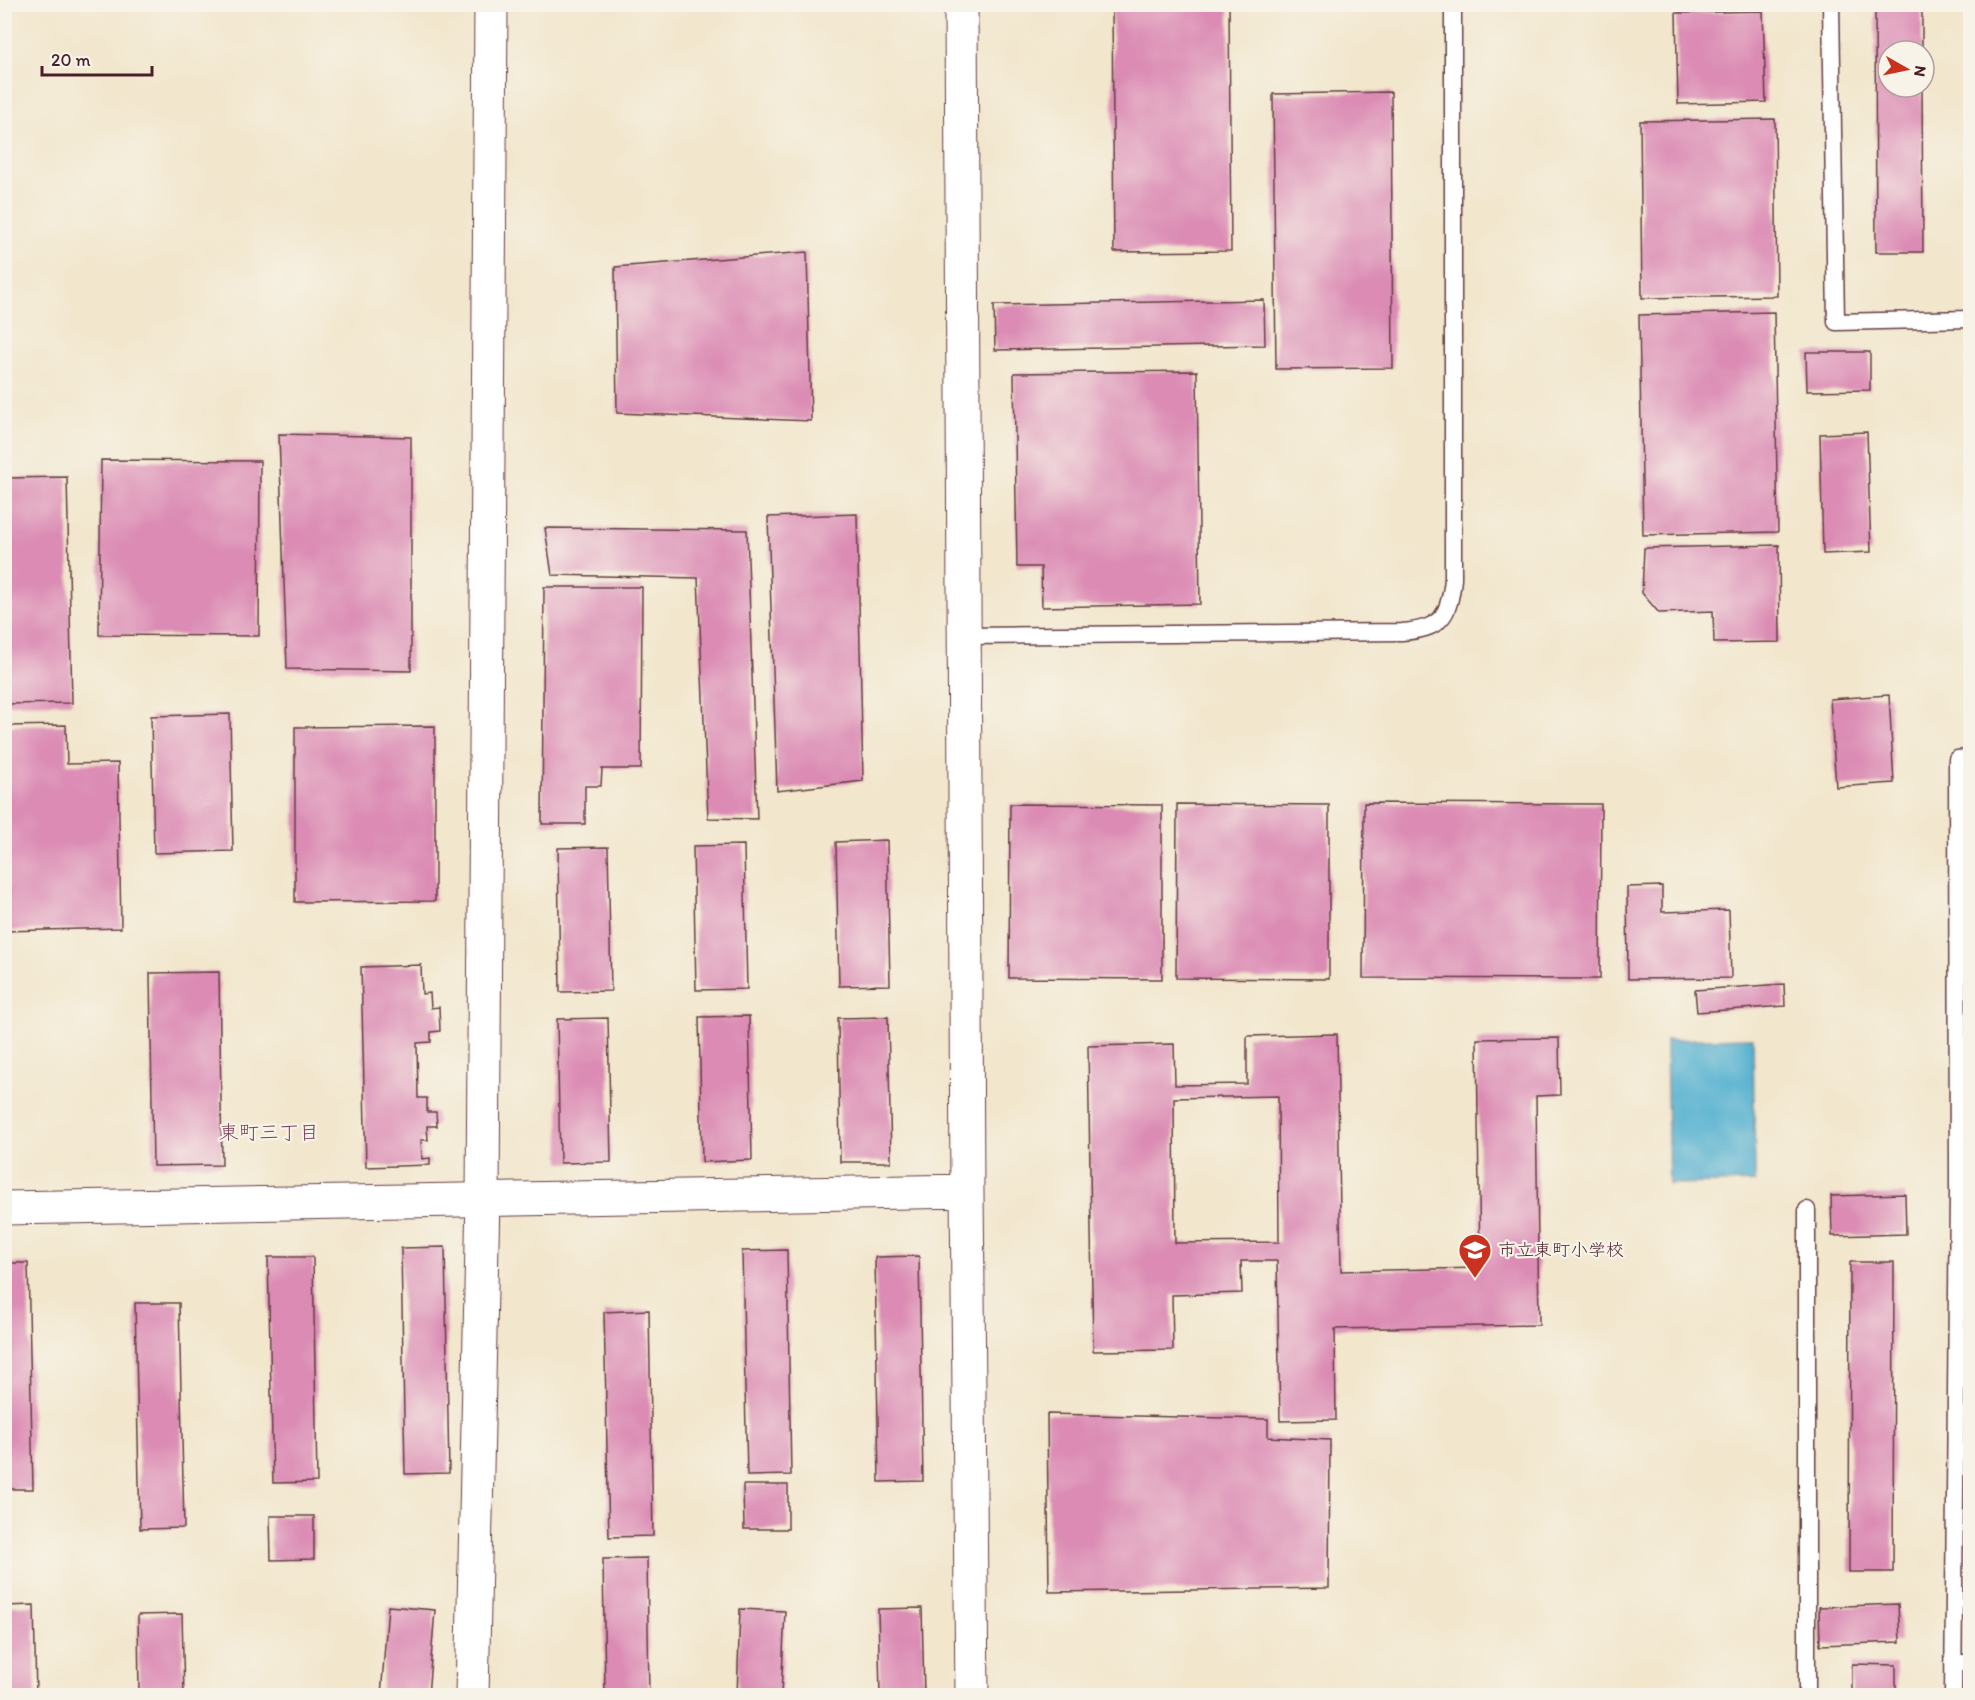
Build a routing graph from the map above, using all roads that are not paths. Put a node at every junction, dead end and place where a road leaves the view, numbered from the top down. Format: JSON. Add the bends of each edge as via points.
{"nodes":[{"id":1,"x":491,"y":4,"type":"edge"},
{"id":2,"x":961,"y":4,"type":"edge"},
{"id":3,"x":1453,"y":4,"type":"edge"},
{"id":4,"x":1831,"y":4,"type":"edge"},
{"id":5,"x":1971,"y":318,"type":"edge"},
{"id":6,"x":964,"y":636,"type":"junction"},
{"id":7,"x":1971,"y":758,"type":"edge"},
{"id":8,"x":967,"y":1191,"type":"junction"},
{"id":9,"x":1964,"y":1192,"type":"edge"},
{"id":10,"x":483,"y":1198,"type":"junction"},
{"id":11,"x":4,"y":1208,"type":"edge"},
{"id":12,"x":1806,"y":1210,"type":"dead end"},
{"id":13,"x":1953,"y":1663,"type":"junction"},
{"id":14,"x":1971,"y":1663,"type":"edge"},
{"id":15,"x":472,"y":1695,"type":"edge"},
{"id":16,"x":972,"y":1695,"type":"edge"},
{"id":17,"x":1807,"y":1695,"type":"edge"},
{"id":18,"x":1953,"y":1695,"type":"edge"}],
"edges":[{"from":1,"to":10,"type":"street"},
{"from":2,"to":6,"type":"street"},
{"from":3,"to":6,"type":"lane","via":[[1453,579],[1450,602],[1442,620],[1422,630],[1402,632]]},
{"from":4,"to":5,"type":"lane","via":[[1836,322]]},
{"from":6,"to":8,"type":"street"},
{"from":7,"to":9,"type":"lane","via":[[1958,759]]},
{"from":8,"to":10,"type":"street"},
{"from":8,"to":16,"type":"street"},
{"from":9,"to":13,"type":"lane"},
{"from":10,"to":11,"type":"street"},
{"from":10,"to":15,"type":"street"},
{"from":12,"to":17,"type":"lane"},
{"from":13,"to":14,"type":"lane"},
{"from":13,"to":18,"type":"lane"}]}
